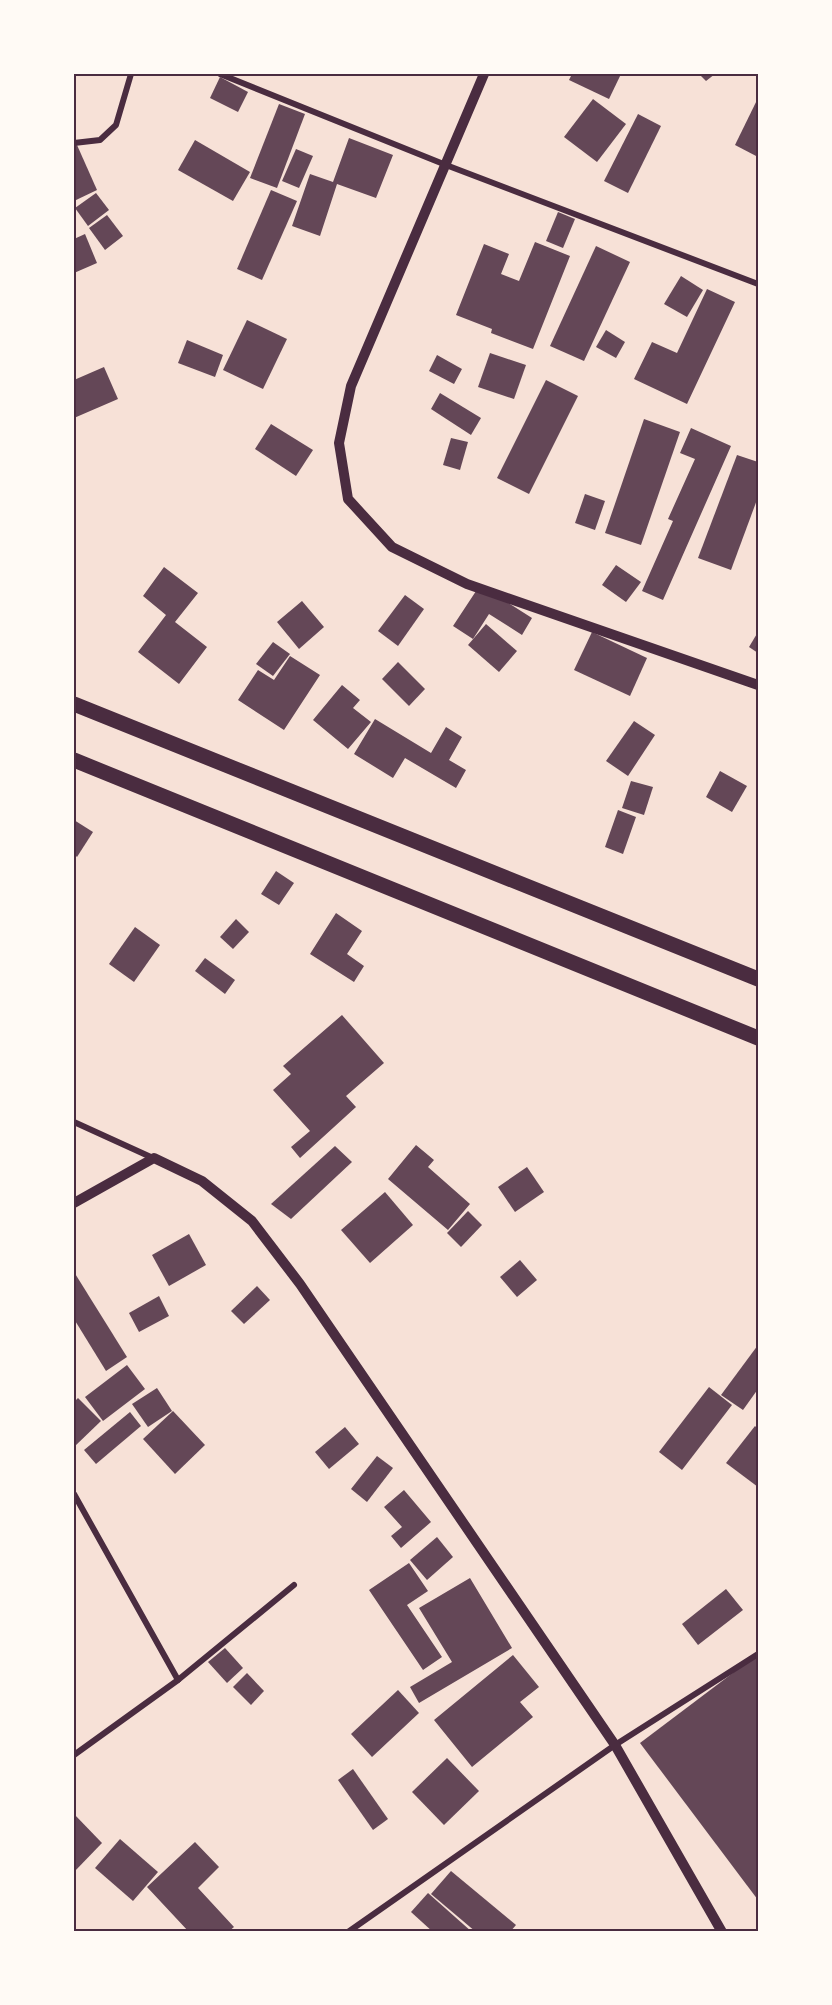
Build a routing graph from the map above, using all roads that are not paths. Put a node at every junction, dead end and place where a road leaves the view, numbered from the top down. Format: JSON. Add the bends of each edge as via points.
{"nodes":[{"id":1,"x":131,"y":74,"type":"edge"},
{"id":2,"x":220,"y":74,"type":"edge"},
{"id":3,"x":484,"y":74,"type":"edge"},
{"id":4,"x":74,"y":143,"type":"edge"},
{"id":5,"x":446,"y":165,"type":"junction"},
{"id":6,"x":759,"y":284,"type":"edge"},
{"id":7,"x":759,"y":685,"type":"edge"},
{"id":8,"x":74,"y":704,"type":"edge"},
{"id":9,"x":74,"y":760,"type":"edge"},
{"id":10,"x":759,"y":979,"type":"edge"},
{"id":11,"x":759,"y":1038,"type":"edge"},
{"id":12,"x":74,"y":1122,"type":"edge"},
{"id":13,"x":154,"y":1158,"type":"junction"},
{"id":14,"x":74,"y":1203,"type":"edge"},
{"id":15,"x":74,"y":1494,"type":"edge"},
{"id":16,"x":294,"y":1585,"type":"dead end"},
{"id":17,"x":759,"y":1654,"type":"edge"},
{"id":18,"x":178,"y":1680,"type":"junction"},
{"id":19,"x":615,"y":1745,"type":"junction"},
{"id":20,"x":74,"y":1755,"type":"edge"},
{"id":21,"x":348,"y":1932,"type":"edge"},
{"id":22,"x":722,"y":1932,"type":"edge"}],
"edges":[{"from":1,"to":4,"type":"street","via":[[116,124],[100,140]]},
{"from":2,"to":5,"type":"street"},
{"from":3,"to":5,"type":"street"},
{"from":5,"to":6,"type":"street"},
{"from":5,"to":7,"type":"street","via":[[351,386],[339,444],[348,499],[392,548],[467,584]]},
{"from":8,"to":10,"type":"main road"},
{"from":9,"to":11,"type":"main road"},
{"from":12,"to":13,"type":"street"},
{"from":13,"to":14,"type":"street"},
{"from":13,"to":19,"type":"street","via":[[202,1181],[252,1221],[300,1284]]},
{"from":15,"to":18,"type":"street"},
{"from":16,"to":18,"type":"street"},
{"from":17,"to":19,"type":"street"},
{"from":18,"to":20,"type":"street"},
{"from":19,"to":21,"type":"street"},
{"from":19,"to":22,"type":"street"}]}
